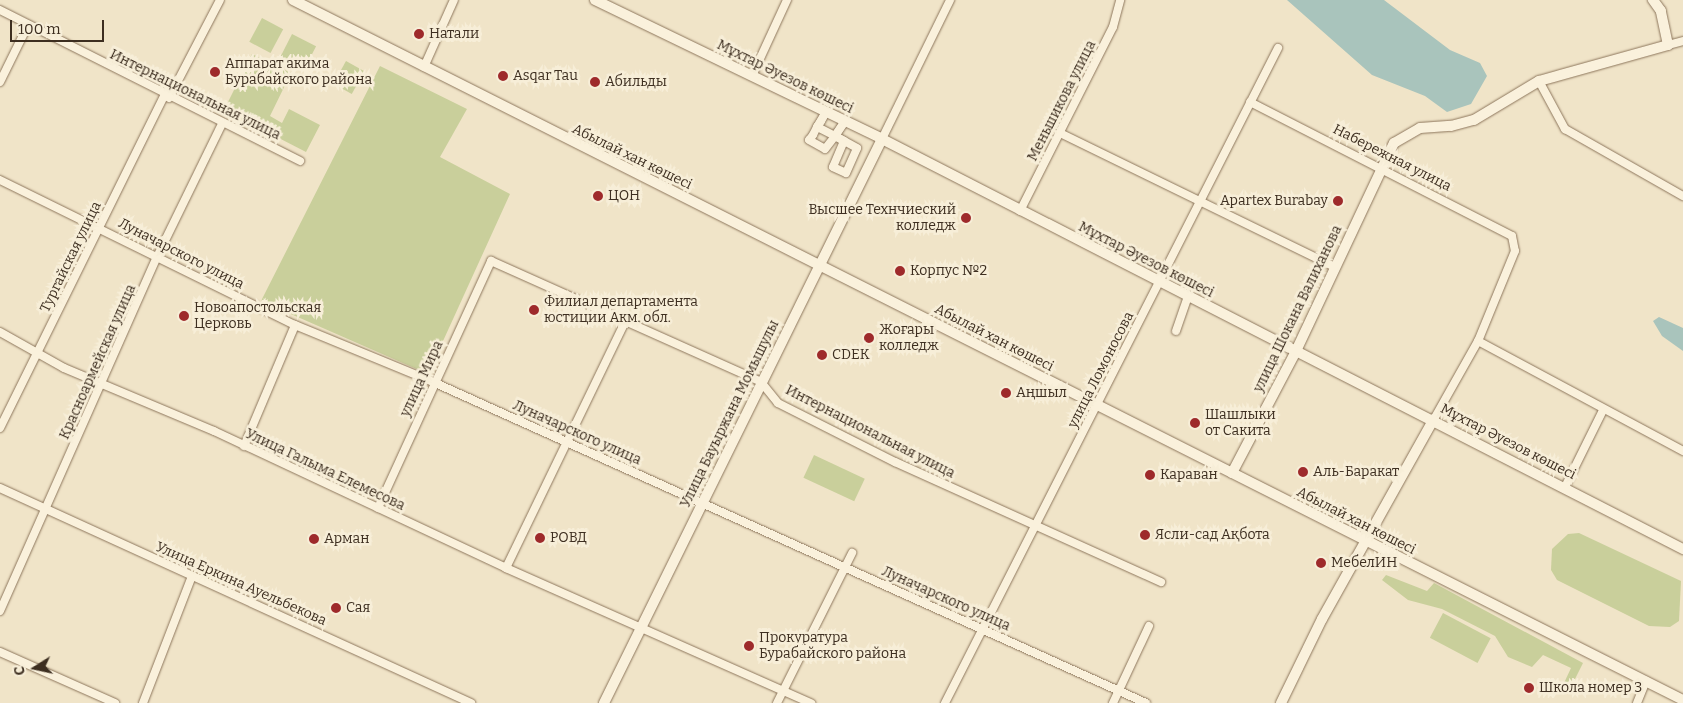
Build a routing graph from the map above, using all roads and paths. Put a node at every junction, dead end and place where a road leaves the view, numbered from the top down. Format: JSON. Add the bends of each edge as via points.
{"nodes":[{"id":1,"x":220,"y":0,"type":"edge"},
{"id":2,"x":293,"y":0,"type":"edge"},
{"id":3,"x":454,"y":0,"type":"edge"},
{"id":4,"x":595,"y":0,"type":"edge"},
{"id":5,"x":787,"y":0,"type":"edge"},
{"id":6,"x":950,"y":0,"type":"edge"},
{"id":7,"x":1120,"y":0,"type":"edge"},
{"id":8,"x":1652,"y":0,"type":"edge"},
{"id":9,"x":0,"y":10,"type":"edge"},
{"id":10,"x":28,"y":25,"type":"junction"},
{"id":11,"x":1683,"y":41,"type":"edge"},
{"id":12,"x":1668,"y":45,"type":"junction"},
{"id":13,"x":1278,"y":48,"type":"dead end"},
{"id":14,"x":424,"y":67,"type":"junction"},
{"id":15,"x":752,"y":76,"type":"junction"},
{"id":16,"x":1539,"y":81,"type":"junction"},
{"id":17,"x":0,"y":82,"type":"edge"},
{"id":18,"x":166,"y":97,"type":"junction"},
{"id":19,"x":1250,"y":102,"type":"junction"},
{"id":20,"x":826,"y":112,"type":"junction"},
{"id":21,"x":844,"y":121,"type":"junction"},
{"id":22,"x":222,"y":124,"type":"junction"},
{"id":23,"x":816,"y":128,"type":"junction"},
{"id":24,"x":1060,"y":133,"type":"junction"},
{"id":25,"x":835,"y":136,"type":"junction"},
{"id":26,"x":882,"y":139,"type":"junction"},
{"id":27,"x":844,"y":141,"type":"dead end"},
{"id":28,"x":300,"y":160,"type":"dead end"},
{"id":29,"x":1381,"y":166,"type":"junction"},
{"id":30,"x":0,"y":180,"type":"edge"},
{"id":31,"x":1683,"y":196,"type":"edge"},
{"id":32,"x":1200,"y":199,"type":"junction"},
{"id":33,"x":1020,"y":211,"type":"junction"},
{"id":34,"x":99,"y":228,"type":"junction"},
{"id":35,"x":158,"y":257,"type":"junction"},
{"id":36,"x":492,"y":261,"type":"joint"},
{"id":37,"x":819,"y":265,"type":"junction"},
{"id":38,"x":1335,"y":267,"type":"junction"},
{"id":39,"x":1160,"y":283,"type":"junction"},
{"id":40,"x":1188,"y":297,"type":"junction"},
{"id":41,"x":626,"y":320,"type":"junction"},
{"id":42,"x":295,"y":325,"type":"junction"},
{"id":43,"x":1176,"y":331,"type":"dead end"},
{"id":44,"x":0,"y":332,"type":"edge"},
{"id":45,"x":1478,"y":341,"type":"junction"},
{"id":46,"x":1296,"y":351,"type":"junction"},
{"id":47,"x":39,"y":353,"type":"junction"},
{"id":48,"x":433,"y":382,"type":"junction"},
{"id":49,"x":761,"y":382,"type":"junction"},
{"id":50,"x":104,"y":383,"type":"junction"},
{"id":51,"x":1097,"y":405,"type":"junction"},
{"id":52,"x":1603,"y":410,"type":"junction"},
{"id":53,"x":1434,"y":419,"type":"junction"},
{"id":54,"x":0,"y":428,"type":"edge"},
{"id":55,"x":567,"y":442,"type":"junction"},
{"id":56,"x":244,"y":446,"type":"junction"},
{"id":57,"x":1683,"y":451,"type":"edge"},
{"id":58,"x":1232,"y":473,"type":"junction"},
{"id":59,"x":1565,"y":487,"type":"junction"},
{"id":60,"x":0,"y":488,"type":"edge"},
{"id":61,"x":702,"y":503,"type":"junction"},
{"id":62,"x":45,"y":508,"type":"junction"},
{"id":63,"x":378,"y":508,"type":"junction"},
{"id":64,"x":1038,"y":526,"type":"junction"},
{"id":65,"x":1366,"y":542,"type":"junction"},
{"id":66,"x":1683,"y":549,"type":"edge"},
{"id":67,"x":852,"y":554,"type":"dead end"},
{"id":68,"x":845,"y":567,"type":"junction"},
{"id":69,"x":506,"y":568,"type":"junction"},
{"id":70,"x":192,"y":576,"type":"junction"},
{"id":71,"x":1161,"y":582,"type":"dead end"},
{"id":72,"x":0,"y":611,"type":"edge"},
{"id":73,"x":643,"y":625,"type":"junction"},
{"id":74,"x":1149,"y":626,"type":"dead end"},
{"id":75,"x":983,"y":629,"type":"junction"},
{"id":76,"x":0,"y":652,"type":"edge"},
{"id":77,"x":1646,"y":681,"type":"junction"},
{"id":78,"x":784,"y":690,"type":"junction"},
{"id":79,"x":1119,"y":691,"type":"junction"},
{"id":80,"x":1683,"y":700,"type":"edge"},
{"id":81,"x":115,"y":703,"type":"edge"},
{"id":82,"x":143,"y":703,"type":"edge"},
{"id":83,"x":471,"y":703,"type":"edge"},
{"id":84,"x":604,"y":703,"type":"edge"},
{"id":85,"x":777,"y":703,"type":"edge"},
{"id":86,"x":811,"y":703,"type":"edge"},
{"id":87,"x":945,"y":703,"type":"edge"},
{"id":88,"x":1113,"y":703,"type":"edge"},
{"id":89,"x":1146,"y":703,"type":"edge"},
{"id":90,"x":1281,"y":703,"type":"edge"},
{"id":91,"x":1637,"y":703,"type":"edge"}],
"edges":[{"from":1,"to":18,"type":"street","name":"Тургайская улица"},
{"from":2,"to":14,"type":"street","name":"Абылай хан көшесі"},
{"from":3,"to":14,"type":"street"},
{"from":4,"to":15,"type":"street","name":"Мұхтар Әуезов көшесі"},
{"from":5,"to":15,"type":"street"},
{"from":6,"to":26,"type":"street"},
{"from":7,"to":24,"type":"street","name":"Меньшикова улица","via":[[1114,27]]},
{"from":8,"to":12,"type":"street","via":[[1661,11]]},
{"from":9,"to":10,"type":"street","name":"Интернациональная улица"},
{"from":10,"to":17,"type":"street"},
{"from":10,"to":18,"type":"street","name":"Интернациональная улица"},
{"from":11,"to":12,"type":"street"},
{"from":12,"to":16,"type":"street","name":"улица Шокана Валиханова"},
{"from":13,"to":19,"type":"street","name":"улица Ломоносова"},
{"from":14,"to":37,"type":"street","name":"Абылай хан көшесі"},
{"from":15,"to":20,"type":"street","name":"Мұхтар Әуезов көшесі"},
{"from":16,"to":29,"type":"street","name":"улица Шокана Валиханова","via":[[1464,124],[1409,131]]},
{"from":16,"to":31,"type":"street","via":[[1565,129]]},
{"from":18,"to":22,"type":"street","name":"Интернациональная улица"},
{"from":18,"to":34,"type":"street","name":"Тургайская улица"},
{"from":19,"to":29,"type":"street","name":"Набережная улица"},
{"from":19,"to":32,"type":"street","name":"улица Ломоносова"},
{"from":20,"to":21,"type":"street","name":"Мұхтар Әуезов көшесі"},
{"from":20,"to":23,"type":"street"},
{"from":21,"to":25,"type":"street"},
{"from":21,"to":26,"type":"street","name":"Мұхтар Әуезов көшесі"},
{"from":22,"to":28,"type":"street","name":"Интернациональная улица"},
{"from":22,"to":35,"type":"street","name":"Красноармейская улица"},
{"from":23,"to":25,"type":"street"},
{"from":23,"to":25,"type":"street","via":[[809,140],[825,150]]},
{"from":24,"to":32,"type":"street"},
{"from":24,"to":33,"type":"street","name":"Меньшикова улица"},
{"from":25,"to":27,"type":"street"},
{"from":26,"to":33,"type":"street","name":"Мұхтар Әуезов көшесі"},
{"from":26,"to":37,"type":"street","name":"Улица Бауыржана Момышулы"},
{"from":29,"to":38,"type":"street","name":"улица Шокана Валиханова"},
{"from":29,"to":45,"type":"street","name":"Набережная улица","via":[[1505,229],[1516,244]]},
{"from":30,"to":34,"type":"street","name":"Луначарского улица"},
{"from":32,"to":38,"type":"street"},
{"from":32,"to":39,"type":"street","name":"улица Ломоносова"},
{"from":33,"to":39,"type":"street","name":"Мұхтар Әуезов көшесі"},
{"from":34,"to":35,"type":"street","name":"Луначарского улица"},
{"from":34,"to":47,"type":"street","name":"Тургайская улица"},
{"from":35,"to":42,"type":"street","name":"Луначарского улица"},
{"from":35,"to":50,"type":"street","name":"Красноармейская улица"},
{"from":36,"to":41,"type":"street","name":"Интернациональная улица"},
{"from":36,"to":48,"type":"street","name":"улица Мира"},
{"from":37,"to":49,"type":"street","name":"Улица Бауыржана Момышулы"},
{"from":37,"to":51,"type":"street","name":"Абылай хан көшесі"},
{"from":38,"to":46,"type":"street","name":"улица Шокана Валиханова"},
{"from":39,"to":40,"type":"street","name":"Мұхтар Әуезов көшесі"},
{"from":39,"to":51,"type":"street","name":"улица Ломоносова"},
{"from":40,"to":43,"type":"street"},
{"from":40,"to":46,"type":"street","name":"Мұхтар Әуезов көшесі"},
{"from":41,"to":49,"type":"street","name":"Интернациональная улица"},
{"from":41,"to":55,"type":"street"},
{"from":42,"to":48,"type":"street","name":"Луначарского улица"},
{"from":42,"to":56,"type":"street"},
{"from":44,"to":47,"type":"street","name":"Улица Галыма Елемесова"},
{"from":45,"to":52,"type":"street"},
{"from":45,"to":53,"type":"street"},
{"from":46,"to":53,"type":"street","name":"Мұхтар Әуезов көшесі"},
{"from":46,"to":58,"type":"street","name":"улица Шокана Валиханова"},
{"from":47,"to":50,"type":"street","name":"Улица Галыма Елемесова"},
{"from":47,"to":54,"type":"street","name":"Тургайская улица"},
{"from":48,"to":55,"type":"street","name":"Луначарского улица"},
{"from":48,"to":63,"type":"street","name":"улица Мира"},
{"from":49,"to":61,"type":"street","name":"Улица Бауыржана Момышулы"},
{"from":49,"to":64,"type":"street","name":"Интернациональная улица","via":[[778,403]]},
{"from":50,"to":56,"type":"street","name":"Улица Галыма Елемесова"},
{"from":50,"to":62,"type":"street","name":"Красноармейская улица"},
{"from":51,"to":58,"type":"street","name":"Абылай хан көшесі"},
{"from":51,"to":64,"type":"street","name":"улица Ломоносова"},
{"from":52,"to":57,"type":"street"},
{"from":52,"to":59,"type":"street"},
{"from":53,"to":59,"type":"street","name":"Мұхтар Әуезов көшесі"},
{"from":53,"to":65,"type":"street"},
{"from":55,"to":61,"type":"street","name":"Луначарского улица"},
{"from":55,"to":69,"type":"street"},
{"from":56,"to":63,"type":"street","name":"Улица Галыма Елемесова"},
{"from":58,"to":65,"type":"street","name":"Абылай хан көшесі"},
{"from":59,"to":66,"type":"street","name":"Мұхтар Әуезов көшесі"},
{"from":60,"to":62,"type":"street","name":"Улица Еркина Ауельбекова"},
{"from":61,"to":68,"type":"street","name":"Луначарского улица"},
{"from":61,"to":73,"type":"street","name":"Улица Бауыржана Момышулы"},
{"from":62,"to":70,"type":"street","name":"Улица Еркина Ауельбекова"},
{"from":62,"to":72,"type":"street","name":"Красноармейская улица"},
{"from":63,"to":69,"type":"street","name":"Улица Галыма Елемесова"},
{"from":64,"to":71,"type":"street","name":"Интернациональная улица"},
{"from":64,"to":75,"type":"street","name":"улица Ломоносова"},
{"from":65,"to":77,"type":"street","name":"Абылай хан көшесі"},
{"from":65,"to":90,"type":"street","via":[[1322,619]]},
{"from":67,"to":68,"type":"street"},
{"from":68,"to":75,"type":"street","name":"Луначарского улица"},
{"from":68,"to":78,"type":"street"},
{"from":69,"to":73,"type":"street","name":"Улица Галыма Елемесова"},
{"from":70,"to":82,"type":"street"},
{"from":70,"to":83,"type":"street","name":"Улица Еркина Ауельбекова"},
{"from":73,"to":78,"type":"street","name":"Улица Галыма Елемесова"},
{"from":73,"to":84,"type":"street","name":"Улица Бауыржана Момышулы"},
{"from":74,"to":79,"type":"street"},
{"from":75,"to":79,"type":"street","name":"Луначарского улица"},
{"from":75,"to":87,"type":"street","name":"улица Ломоносова"},
{"from":76,"to":81,"type":"street"},
{"from":77,"to":80,"type":"street","name":"Абылай хан көшесі"},
{"from":77,"to":91,"type":"street"},
{"from":78,"to":85,"type":"street"},
{"from":78,"to":86,"type":"street","name":"Улица Галыма Елемесова"},
{"from":79,"to":88,"type":"street"},
{"from":79,"to":89,"type":"street","name":"Луначарского улица"}]}
